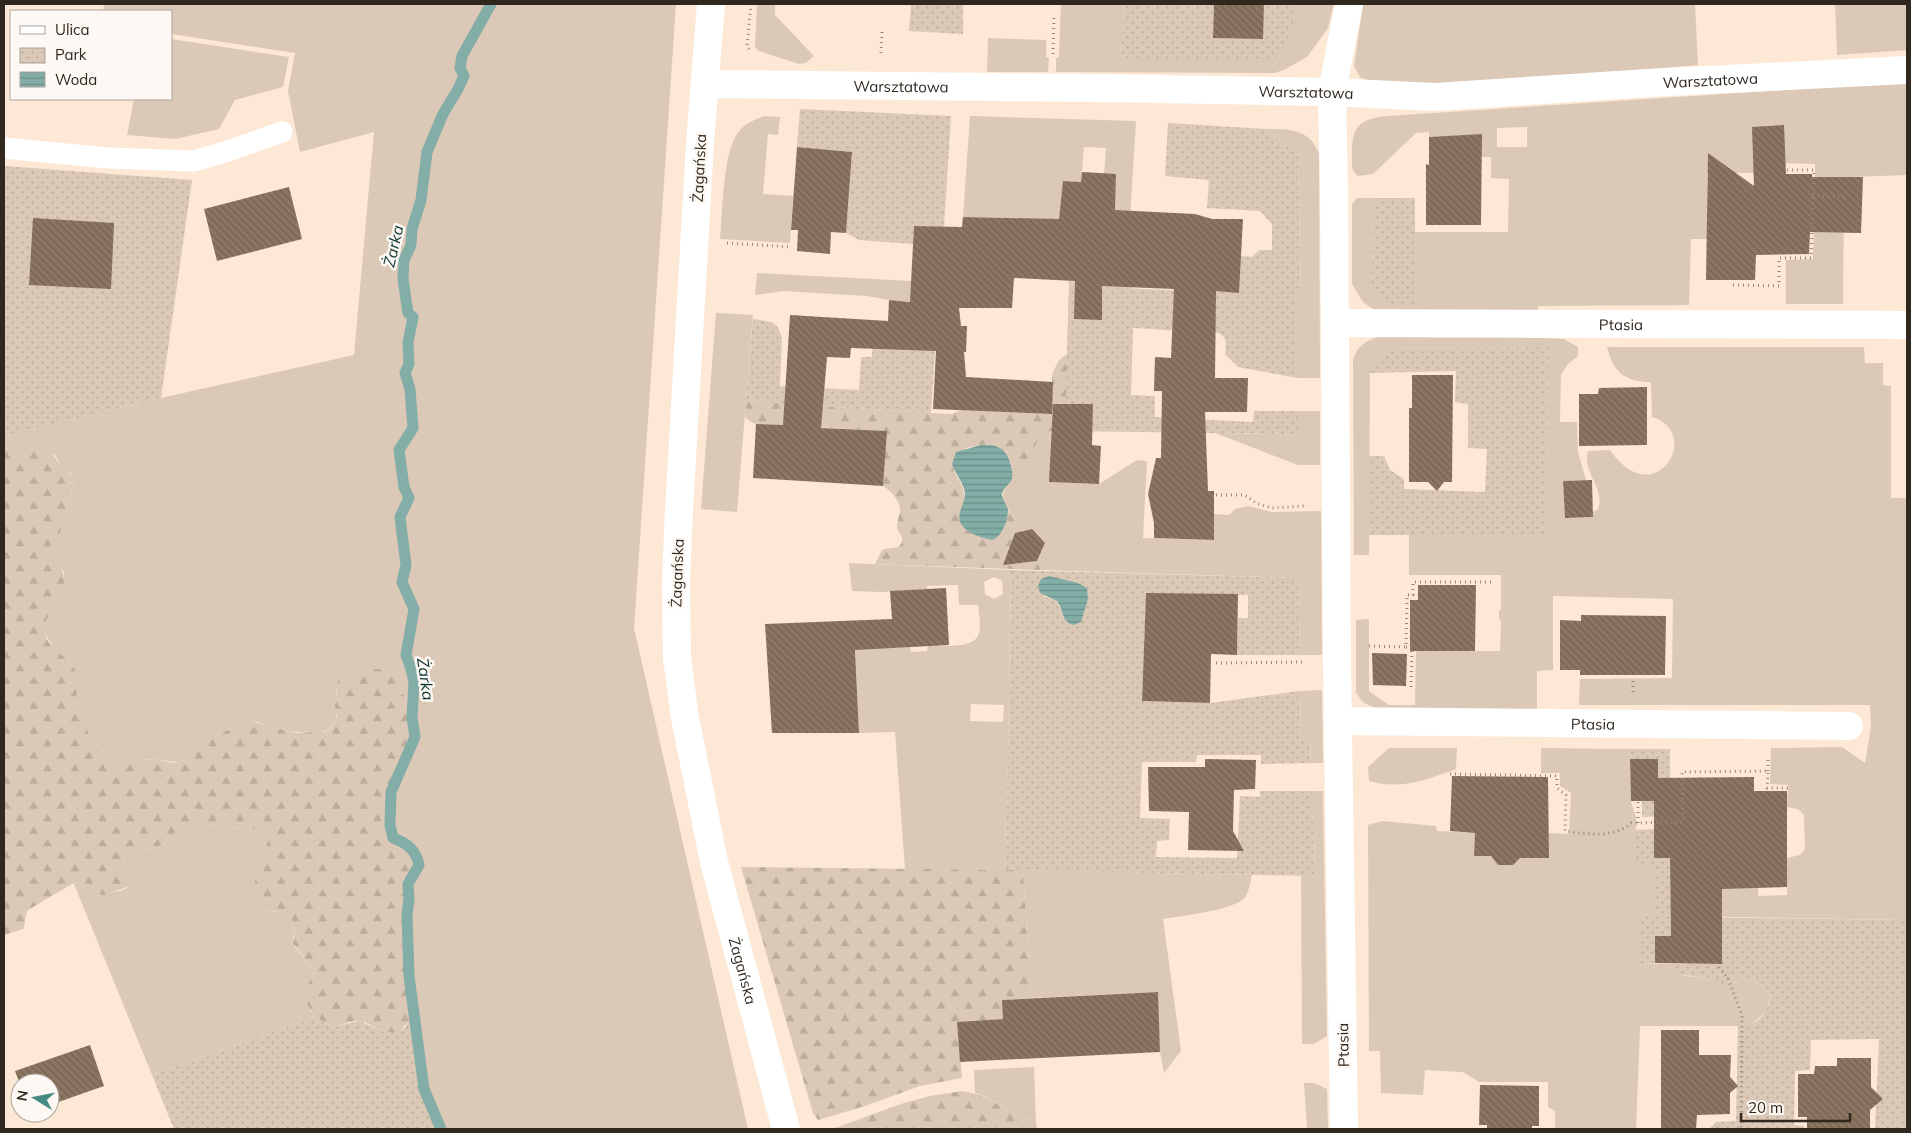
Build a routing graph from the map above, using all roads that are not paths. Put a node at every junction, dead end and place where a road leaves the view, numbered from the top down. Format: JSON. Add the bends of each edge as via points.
{"nodes":[{"id":1,"x":711,"y":4,"type":"edge"},
{"id":2,"x":1349,"y":4,"type":"edge"},
{"id":3,"x":1907,"y":70,"type":"edge"},
{"id":4,"x":705,"y":84,"type":"junction"},
{"id":5,"x":1332,"y":92,"type":"junction"},
{"id":6,"x":282,"y":132,"type":"dead end"},
{"id":7,"x":4,"y":148,"type":"edge"},
{"id":8,"x":1335,"y":323,"type":"junction"},
{"id":9,"x":1907,"y":325,"type":"edge"},
{"id":10,"x":1338,"y":721,"type":"junction"},
{"id":11,"x":1849,"y":726,"type":"dead end"},
{"id":12,"x":786,"y":1129,"type":"edge"},
{"id":13,"x":1344,"y":1129,"type":"edge"}],
"edges":[{"from":1,"to":4,"type":"street","name":"Żagańska"},
{"from":2,"to":5,"type":"street","name":"Ptasia"},
{"from":3,"to":5,"type":"street","name":"Warsztatowa","via":[[1435,97]]},
{"from":4,"to":5,"type":"street","name":"Warsztatowa"},
{"from":4,"to":12,"type":"street","name":"Żagańska","via":[[676,566],[677,658],[685,718],[714,862]]},
{"from":5,"to":8,"type":"street","name":"Ptasia"},
{"from":6,"to":7,"type":"lane","via":[[193,160],[108,158]]},
{"from":8,"to":9,"type":"street","name":"Ptasia"},
{"from":8,"to":10,"type":"street","name":"Ptasia"},
{"from":10,"to":11,"type":"street","name":"Ptasia"},
{"from":10,"to":13,"type":"street","name":"Ptasia"}]}
